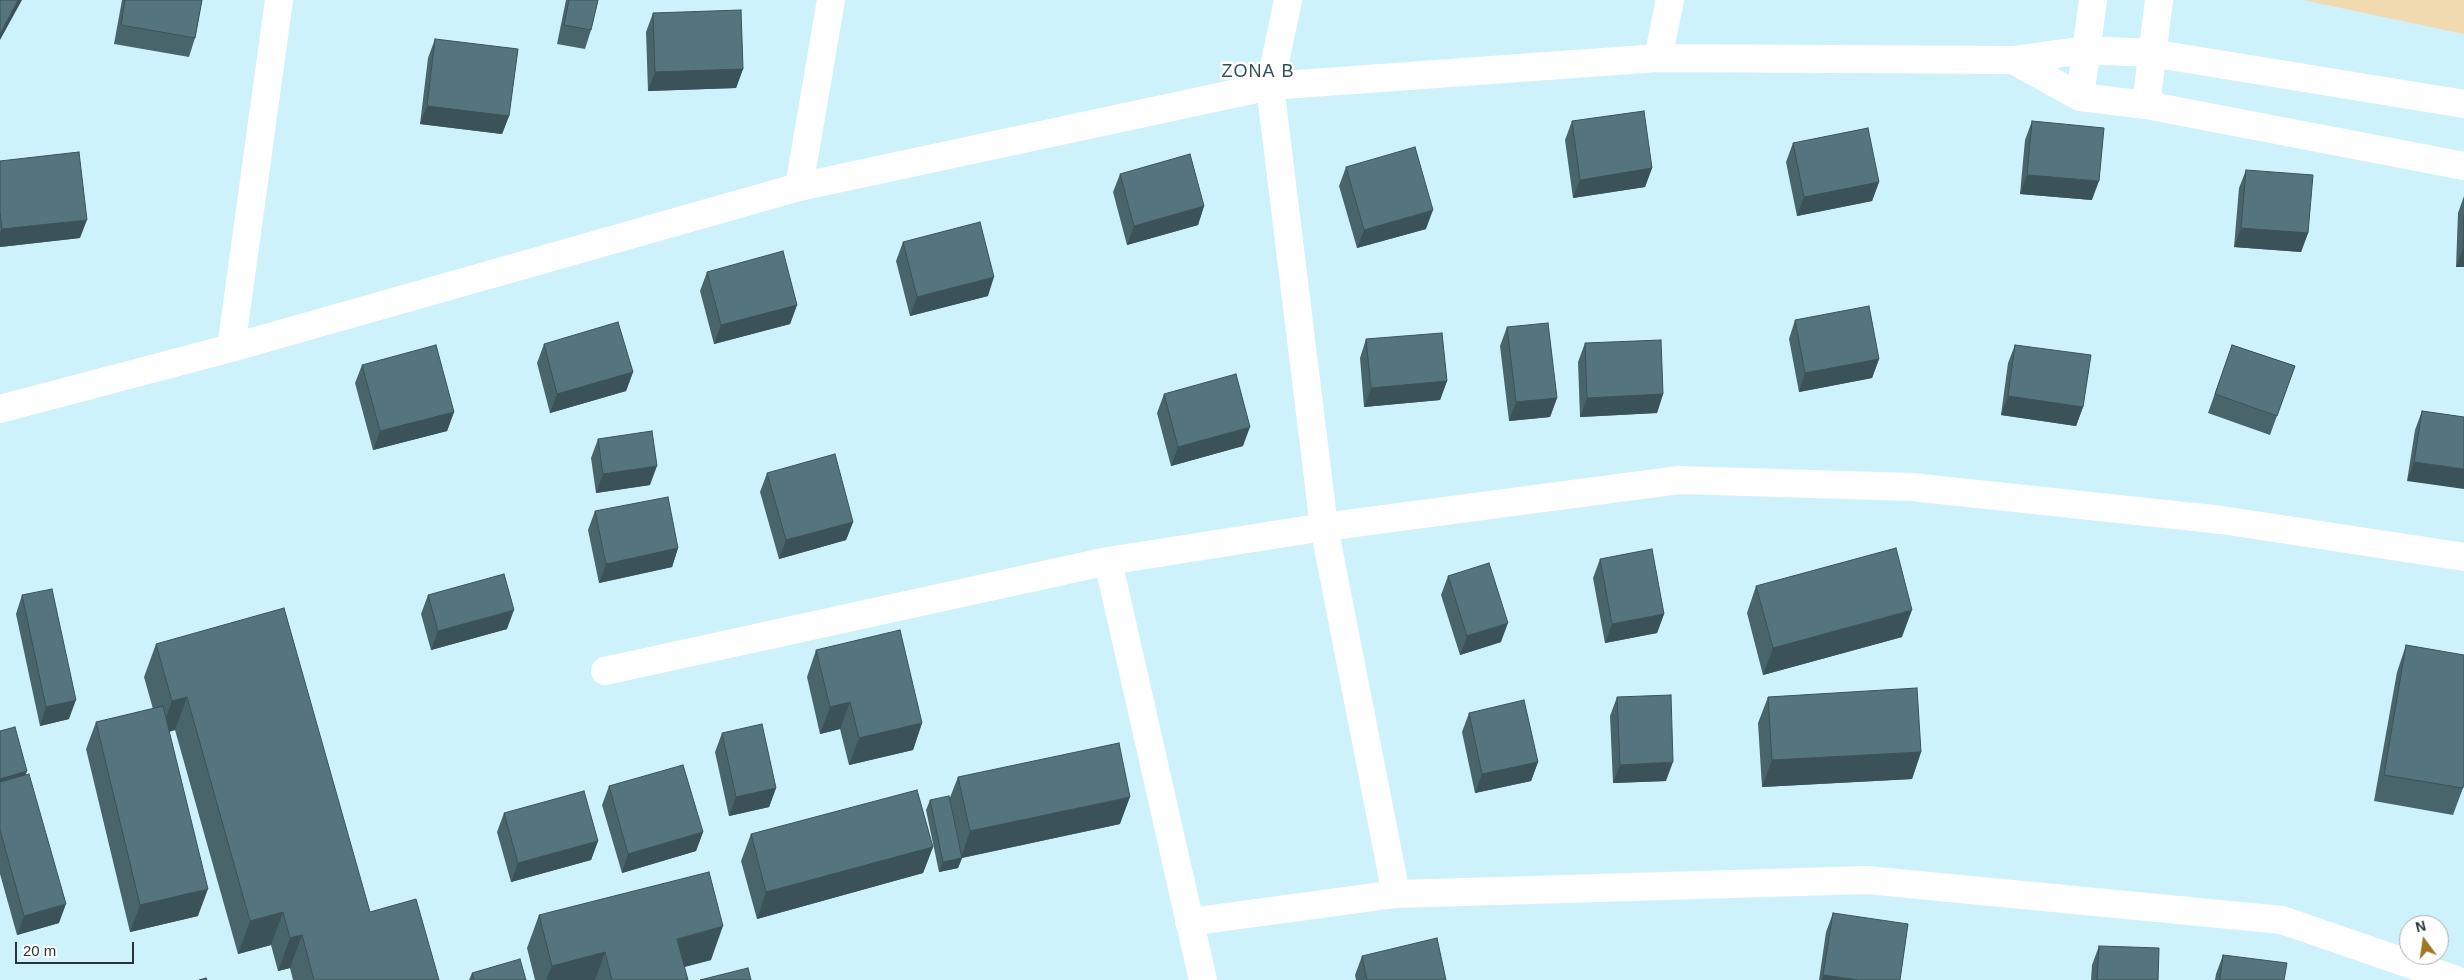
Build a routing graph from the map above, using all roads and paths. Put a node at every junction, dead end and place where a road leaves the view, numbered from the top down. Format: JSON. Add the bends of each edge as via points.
{"nodes":[{"id":1,"x":279,"y":0,"type":"edge"},
{"id":2,"x":831,"y":0,"type":"edge"},
{"id":3,"x":1288,"y":0,"type":"edge"},
{"id":4,"x":1670,"y":0,"type":"edge"},
{"id":5,"x":2093,"y":0,"type":"edge"},
{"id":6,"x":2159,"y":0,"type":"edge"},
{"id":7,"x":2085,"y":50,"type":"junction"},
{"id":8,"x":2151,"y":53,"type":"junction"},
{"id":9,"x":1658,"y":58,"type":"junction"},
{"id":10,"x":2013,"y":60,"type":"junction"},
{"id":11,"x":1270,"y":86,"type":"junction"},
{"id":12,"x":2080,"y":97,"type":"junction"},
{"id":13,"x":2464,"y":104,"type":"edge"},
{"id":14,"x":2146,"y":105,"type":"junction"},
{"id":15,"x":2464,"y":166,"type":"edge"},
{"id":16,"x":798,"y":187,"type":"junction"},
{"id":17,"x":231,"y":348,"type":"junction"},
{"id":18,"x":0,"y":409,"type":"edge"},
{"id":19,"x":1324,"y":527,"type":"junction"},
{"id":20,"x":2464,"y":557,"type":"edge"},
{"id":21,"x":1108,"y":561,"type":"junction"},
{"id":22,"x":605,"y":671,"type":"dead end"},
{"id":23,"x":1396,"y":894,"type":"junction"},
{"id":24,"x":1189,"y":922,"type":"junction"},
{"id":25,"x":1203,"y":980,"type":"edge"},
{"id":26,"x":2456,"y":980,"type":"edge"}],
"edges":[{"from":1,"to":17,"type":"street"},
{"from":2,"to":16,"type":"street"},
{"from":3,"to":11,"type":"street"},
{"from":4,"to":9,"type":"street"},
{"from":5,"to":7,"type":"street"},
{"from":6,"to":8,"type":"street"},
{"from":7,"to":8,"type":"street"},
{"from":7,"to":10,"type":"street"},
{"from":7,"to":12,"type":"street"},
{"from":8,"to":13,"type":"street"},
{"from":8,"to":14,"type":"street"},
{"from":9,"to":10,"type":"street"},
{"from":9,"to":11,"type":"street"},
{"from":10,"to":12,"type":"street"},
{"from":11,"to":16,"type":"street"},
{"from":11,"to":19,"type":"street"},
{"from":12,"to":14,"type":"street"},
{"from":14,"to":15,"type":"street"},
{"from":16,"to":17,"type":"street"},
{"from":17,"to":18,"type":"street"},
{"from":19,"to":20,"type":"street","via":[[1689,480],[1912,487],[2222,520]]},
{"from":19,"to":21,"type":"street"},
{"from":19,"to":23,"type":"street"},
{"from":21,"to":22,"type":"street"},
{"from":21,"to":24,"type":"street"},
{"from":23,"to":24,"type":"street"},
{"from":23,"to":26,"type":"street","via":[[1868,880],[2282,920]]},
{"from":24,"to":25,"type":"street"}]}
